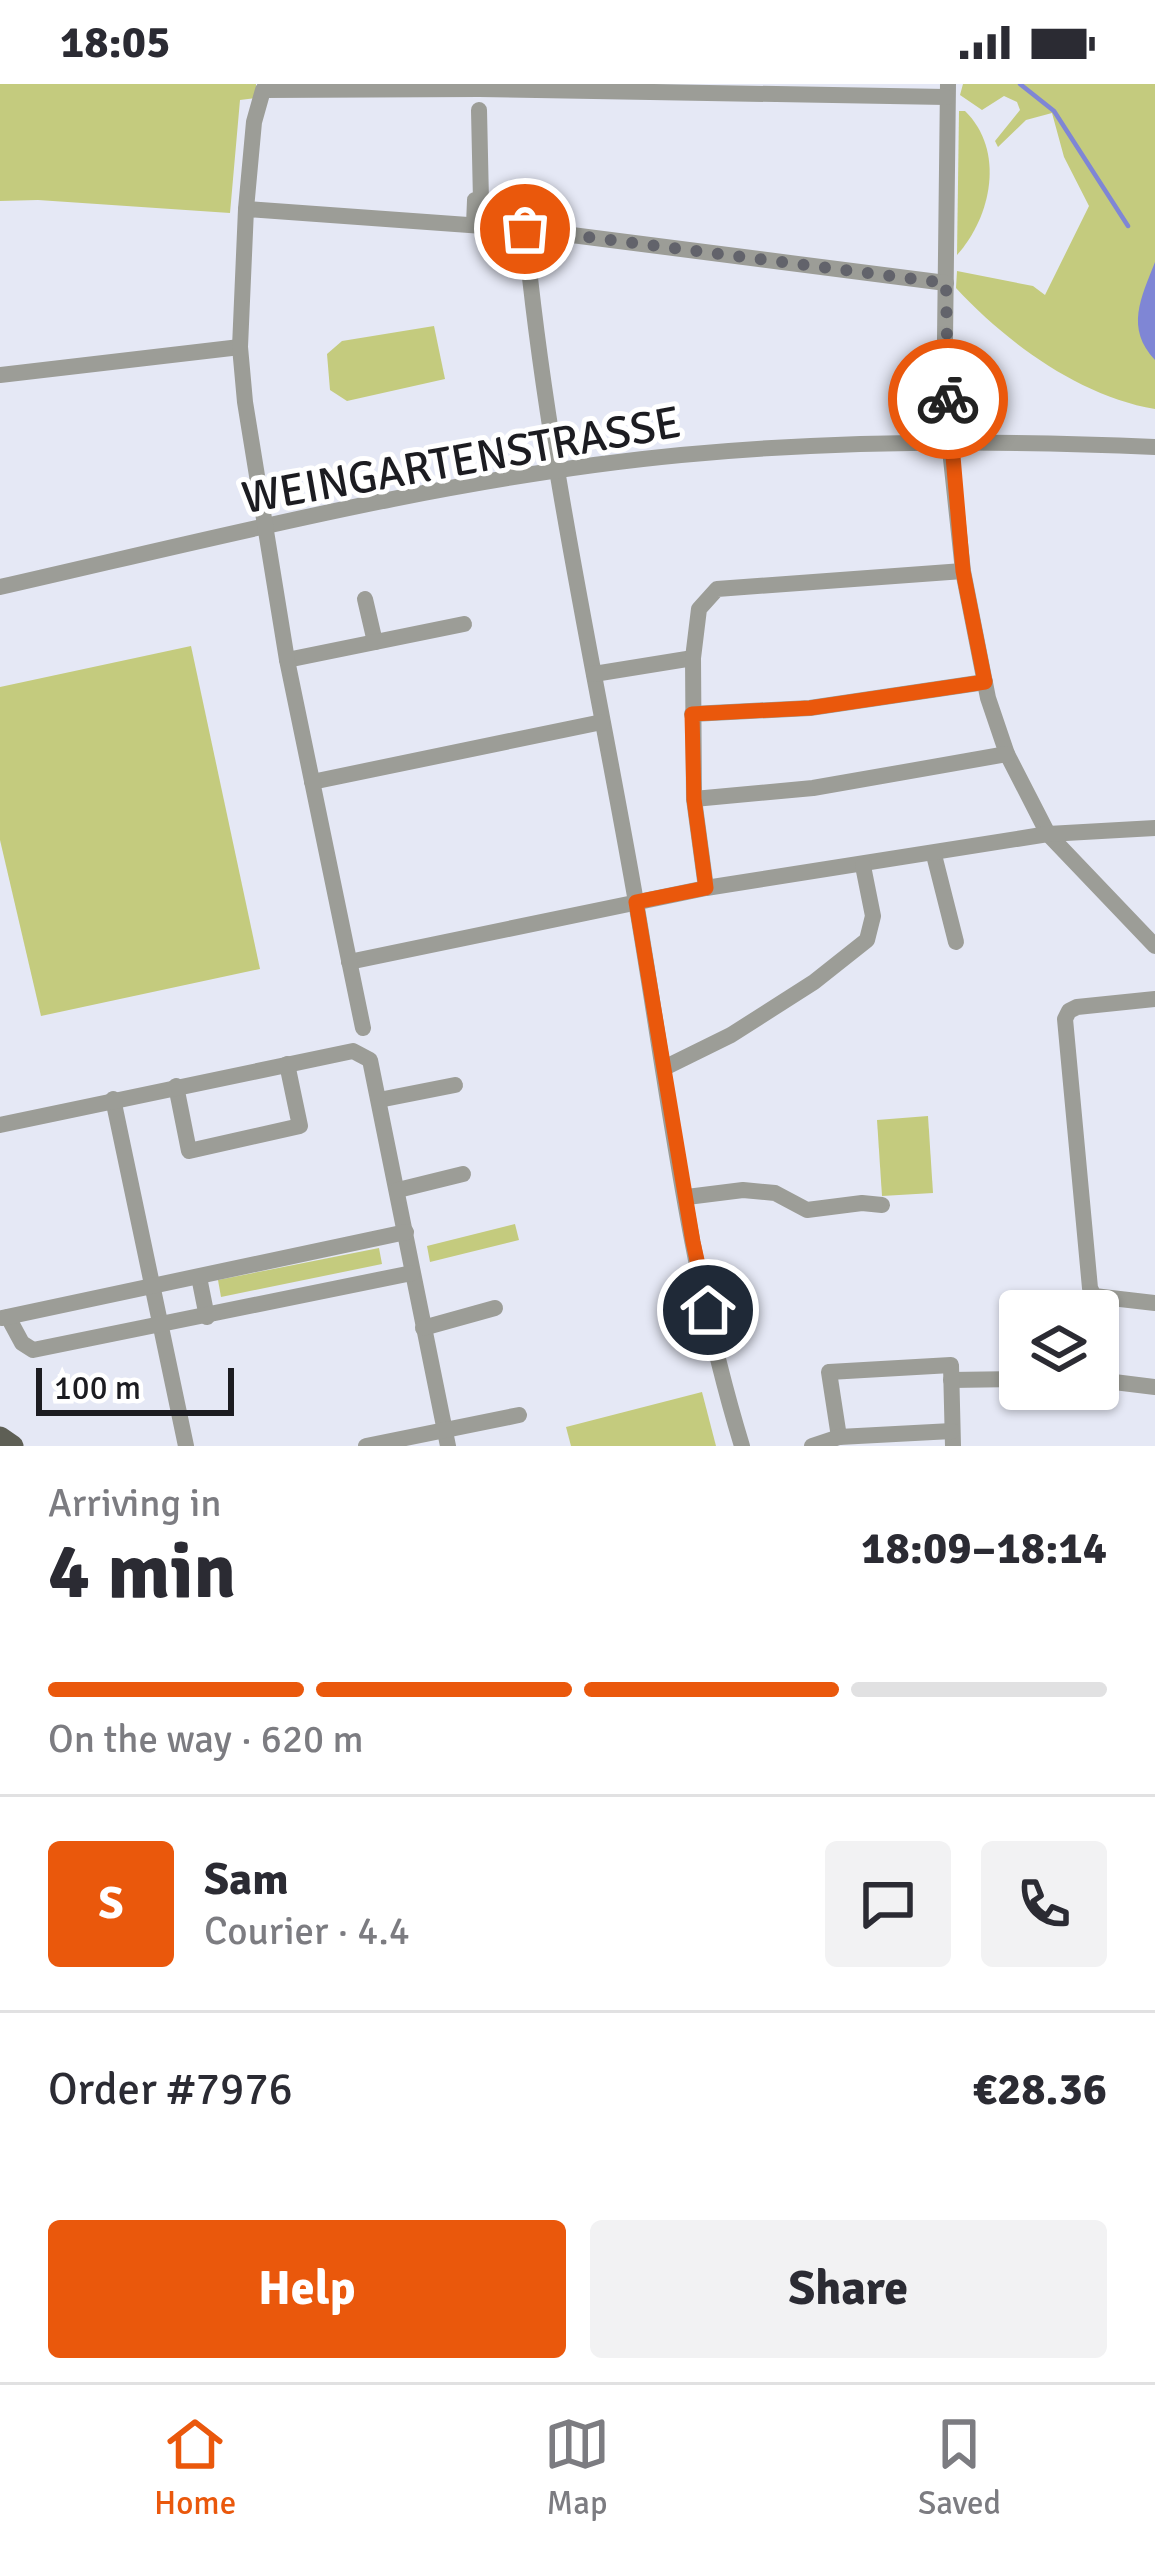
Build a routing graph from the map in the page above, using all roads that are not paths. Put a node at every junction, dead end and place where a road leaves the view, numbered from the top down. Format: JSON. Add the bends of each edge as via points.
{"nodes":[{"id":1,"x":947,"y":90,"type":"edge"},
{"id":2,"x":479,"y":110,"type":"dead end"},
{"id":3,"x":246,"y":209,"type":"junction"},
{"id":4,"x":474,"y":225,"type":"junction"},
{"id":5,"x":525,"y":229,"type":"junction"},
{"id":6,"x":946,"y":283,"type":"junction"},
{"id":7,"x":240,"y":347,"type":"junction"},
{"id":8,"x":0,"y":375,"type":"edge"},
{"id":9,"x":950,"y":442,"type":"junction"},
{"id":10,"x":1155,"y":447,"type":"edge"},
{"id":11,"x":558,"y":470,"type":"junction"},
{"id":12,"x":263,"y":529,"type":"junction"},
{"id":13,"x":963,"y":571,"type":"junction"},
{"id":14,"x":0,"y":587,"type":"edge"},
{"id":15,"x":365,"y":599,"type":"dead end"},
{"id":16,"x":464,"y":624,"type":"dead end"},
{"id":17,"x":375,"y":642,"type":"junction"},
{"id":18,"x":693,"y":658,"type":"junction"},
{"id":19,"x":287,"y":660,"type":"junction"},
{"id":20,"x":594,"y":674,"type":"junction"},
{"id":21,"x":985,"y":682,"type":"junction"},
{"id":22,"x":692,"y":714,"type":"junction"},
{"id":23,"x":602,"y":722,"type":"junction"},
{"id":24,"x":1007,"y":754,"type":"junction"},
{"id":25,"x":312,"y":782,"type":"junction"},
{"id":26,"x":694,"y":799,"type":"junction"},
{"id":27,"x":1155,"y":828,"type":"edge"},
{"id":28,"x":1048,"y":834,"type":"junction"},
{"id":29,"x":934,"y":855,"type":"junction"},
{"id":30,"x":863,"y":866,"type":"junction"},
{"id":31,"x":706,"y":888,"type":"junction"},
{"id":32,"x":636,"y":902,"type":"junction"},
{"id":33,"x":956,"y":942,"type":"dead end"},
{"id":34,"x":1155,"y":946,"type":"edge"},
{"id":35,"x":349,"y":962,"type":"junction"},
{"id":36,"x":1155,"y":999,"type":"edge"},
{"id":37,"x":363,"y":1028,"type":"dead end"},
{"id":38,"x":287,"y":1064,"type":"junction"},
{"id":39,"x":664,"y":1068,"type":"junction"},
{"id":40,"x":455,"y":1085,"type":"dead end"},
{"id":41,"x":176,"y":1086,"type":"junction"},
{"id":42,"x":113,"y":1099,"type":"junction"},
{"id":43,"x":379,"y":1100,"type":"junction"},
{"id":44,"x":0,"y":1124,"type":"edge"},
{"id":45,"x":463,"y":1174,"type":"dead end"},
{"id":46,"x":398,"y":1190,"type":"junction"},
{"id":47,"x":687,"y":1197,"type":"junction"},
{"id":48,"x":881,"y":1205,"type":"dead end"},
{"id":49,"x":406,"y":1232,"type":"junction"},
{"id":50,"x":412,"y":1273,"type":"junction"},
{"id":51,"x":199,"y":1277,"type":"junction"},
{"id":52,"x":153,"y":1287,"type":"junction"},
{"id":53,"x":1155,"y":1303,"type":"edge"},
{"id":54,"x":495,"y":1308,"type":"dead end"},
{"id":55,"x":207,"y":1317,"type":"junction"},
{"id":56,"x":4,"y":1318,"type":"edge"},
{"id":57,"x":161,"y":1326,"type":"junction"},
{"id":58,"x":423,"y":1328,"type":"junction"},
{"id":59,"x":951,"y":1373,"type":"junction"},
{"id":60,"x":999,"y":1376,"type":"edge"},
{"id":61,"x":1119,"y":1382,"type":"edge"},
{"id":62,"x":1155,"y":1388,"type":"edge"},
{"id":63,"x":519,"y":1415,"type":"dead end"},
{"id":64,"x":839,"y":1436,"type":"junction"},
{"id":65,"x":0,"y":1437,"type":"edge"},
{"id":66,"x":446,"y":1438,"type":"edge"},
{"id":67,"x":952,"y":1439,"type":"edge"},
{"id":68,"x":13,"y":1446,"type":"edge"},
{"id":69,"x":186,"y":1446,"type":"edge"},
{"id":70,"x":366,"y":1446,"type":"edge"},
{"id":71,"x":742,"y":1446,"type":"edge"},
{"id":72,"x":812,"y":1446,"type":"edge"}],
"edges":[{"from":1,"to":3,"type":"street","via":[[262,90]]},
{"from":1,"to":6,"type":"street"},
{"from":2,"to":4,"type":"street"},
{"from":3,"to":4,"type":"street"},
{"from":3,"to":7,"type":"street"},
{"from":4,"to":5,"type":"street"},
{"from":5,"to":6,"type":"street"},
{"from":5,"to":11,"type":"street"},
{"from":6,"to":9,"type":"street"},
{"from":7,"to":8,"type":"street"},
{"from":7,"to":12,"type":"street"},
{"from":9,"to":10,"type":"street","name":"WEINGARTENSTRASSE"},
{"from":9,"to":11,"type":"street","name":"WEINGARTENSTRASSE","via":[[819,444]]},
{"from":9,"to":13,"type":"street"},
{"from":11,"to":12,"type":"street","name":"WEINGARTENSTRASSE"},
{"from":11,"to":20,"type":"street"},
{"from":12,"to":14,"type":"street","name":"WEINGARTENSTRASSE"},
{"from":12,"to":19,"type":"street"},
{"from":13,"to":18,"type":"street","via":[[717,589],[699,608]]},
{"from":13,"to":21,"type":"street"},
{"from":15,"to":17,"type":"street"},
{"from":16,"to":17,"type":"street"},
{"from":17,"to":19,"type":"street"},
{"from":18,"to":20,"type":"street"},
{"from":18,"to":22,"type":"street"},
{"from":19,"to":25,"type":"street"},
{"from":20,"to":23,"type":"street"},
{"from":21,"to":22,"type":"street","via":[[810,708]]},
{"from":21,"to":24,"type":"street"},
{"from":22,"to":26,"type":"street"},
{"from":23,"to":25,"type":"street"},
{"from":23,"to":32,"type":"street"},
{"from":24,"to":26,"type":"street","via":[[814,788]]},
{"from":24,"to":28,"type":"street"},
{"from":25,"to":35,"type":"street"},
{"from":26,"to":31,"type":"street"},
{"from":27,"to":28,"type":"street"},
{"from":28,"to":29,"type":"street"},
{"from":28,"to":34,"type":"street"},
{"from":29,"to":30,"type":"street"},
{"from":29,"to":33,"type":"street"},
{"from":30,"to":31,"type":"street"},
{"from":30,"to":39,"type":"street","via":[[874,916],[866,940],[814,982]]},
{"from":31,"to":32,"type":"street"},
{"from":32,"to":35,"type":"street"},
{"from":32,"to":39,"type":"street"},
{"from":35,"to":37,"type":"street"},
{"from":36,"to":53,"type":"street","via":[[1077,1007],[1065,1019],[1090,1288],[1094,1296]]},
{"from":38,"to":41,"type":"street"},
{"from":38,"to":41,"type":"street","via":[[300,1126],[189,1150]]},
{"from":38,"to":43,"type":"street","via":[[353,1051],[370,1060]]},
{"from":39,"to":47,"type":"street"},
{"from":40,"to":43,"type":"street"},
{"from":41,"to":42,"type":"street"},
{"from":42,"to":44,"type":"street"},
{"from":42,"to":52,"type":"street"},
{"from":43,"to":46,"type":"street"},
{"from":45,"to":46,"type":"street"},
{"from":46,"to":49,"type":"street"},
{"from":47,"to":48,"type":"street","via":[[743,1190],[775,1193],[808,1210]]},
{"from":47,"to":71,"type":"street"},
{"from":49,"to":50,"type":"street"},
{"from":49,"to":51,"type":"street"},
{"from":50,"to":55,"type":"street"},
{"from":50,"to":58,"type":"street"},
{"from":51,"to":52,"type":"street"},
{"from":51,"to":55,"type":"street"},
{"from":52,"to":56,"type":"street"},
{"from":52,"to":57,"type":"street"},
{"from":54,"to":58,"type":"street"},
{"from":55,"to":57,"type":"street"},
{"from":56,"to":57,"type":"street","via":[[33,1350]]},
{"from":57,"to":69,"type":"street"},
{"from":58,"to":66,"type":"street"},
{"from":59,"to":60,"type":"street"},
{"from":59,"to":64,"type":"street","via":[[829,1372]]},
{"from":59,"to":67,"type":"street"},
{"from":61,"to":62,"type":"street"},
{"from":63,"to":66,"type":"street"},
{"from":64,"to":67,"type":"street"},
{"from":64,"to":72,"type":"street"},
{"from":65,"to":68,"type":"main road"},
{"from":66,"to":70,"type":"street"}]}
